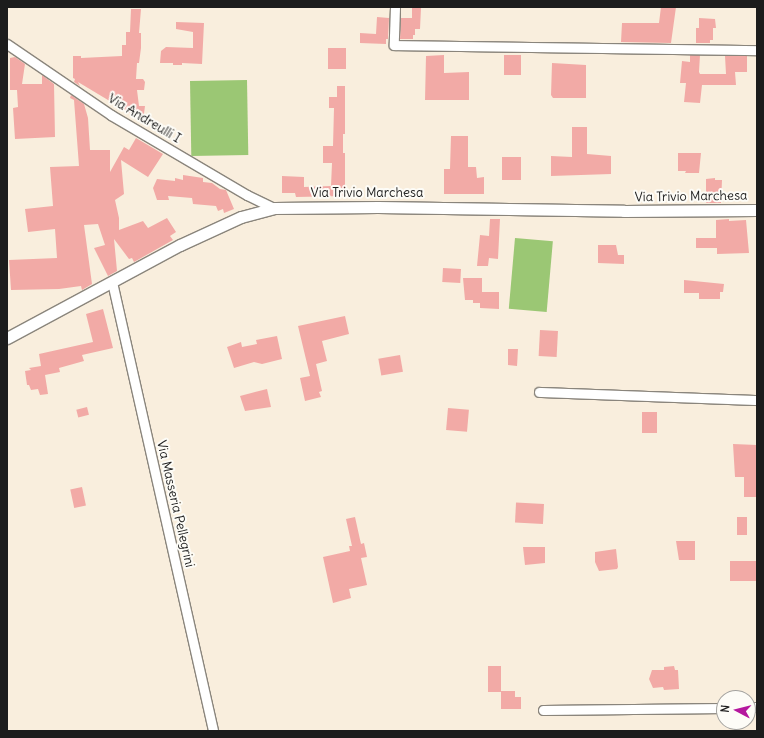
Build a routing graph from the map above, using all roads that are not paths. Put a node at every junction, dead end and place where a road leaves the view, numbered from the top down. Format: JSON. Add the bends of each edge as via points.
{"nodes":[{"id":1,"x":395,"y":7,"type":"edge"},
{"id":2,"x":7,"y":44,"type":"edge"},
{"id":3,"x":757,"y":50,"type":"edge"},
{"id":4,"x":274,"y":208,"type":"junction"},
{"id":5,"x":757,"y":210,"type":"edge"},
{"id":6,"x":112,"y":282,"type":"junction"},
{"id":7,"x":7,"y":338,"type":"edge"},
{"id":8,"x":539,"y":392,"type":"dead end"},
{"id":9,"x":757,"y":400,"type":"edge"},
{"id":10,"x":716,"y":708,"type":"edge"},
{"id":11,"x":543,"y":710,"type":"dead end"},
{"id":12,"x":213,"y":731,"type":"edge"}],
"edges":[{"from":1,"to":3,"type":"street","via":[[394,45]]},
{"from":2,"to":4,"type":"street","name":"Via Andreulli I","via":[[111,115]]},
{"from":4,"to":5,"type":"street","name":"Via Trivio Marchesa"},
{"from":4,"to":6,"type":"street","name":"Via Trivio Marchesa","via":[[241,217],[180,245]]},
{"from":6,"to":7,"type":"street","name":"Via Trivio Marchesa"},
{"from":6,"to":12,"type":"street","name":"Via Masseria Pellegrini"},
{"from":8,"to":9,"type":"street"},
{"from":10,"to":11,"type":"street"}]}
